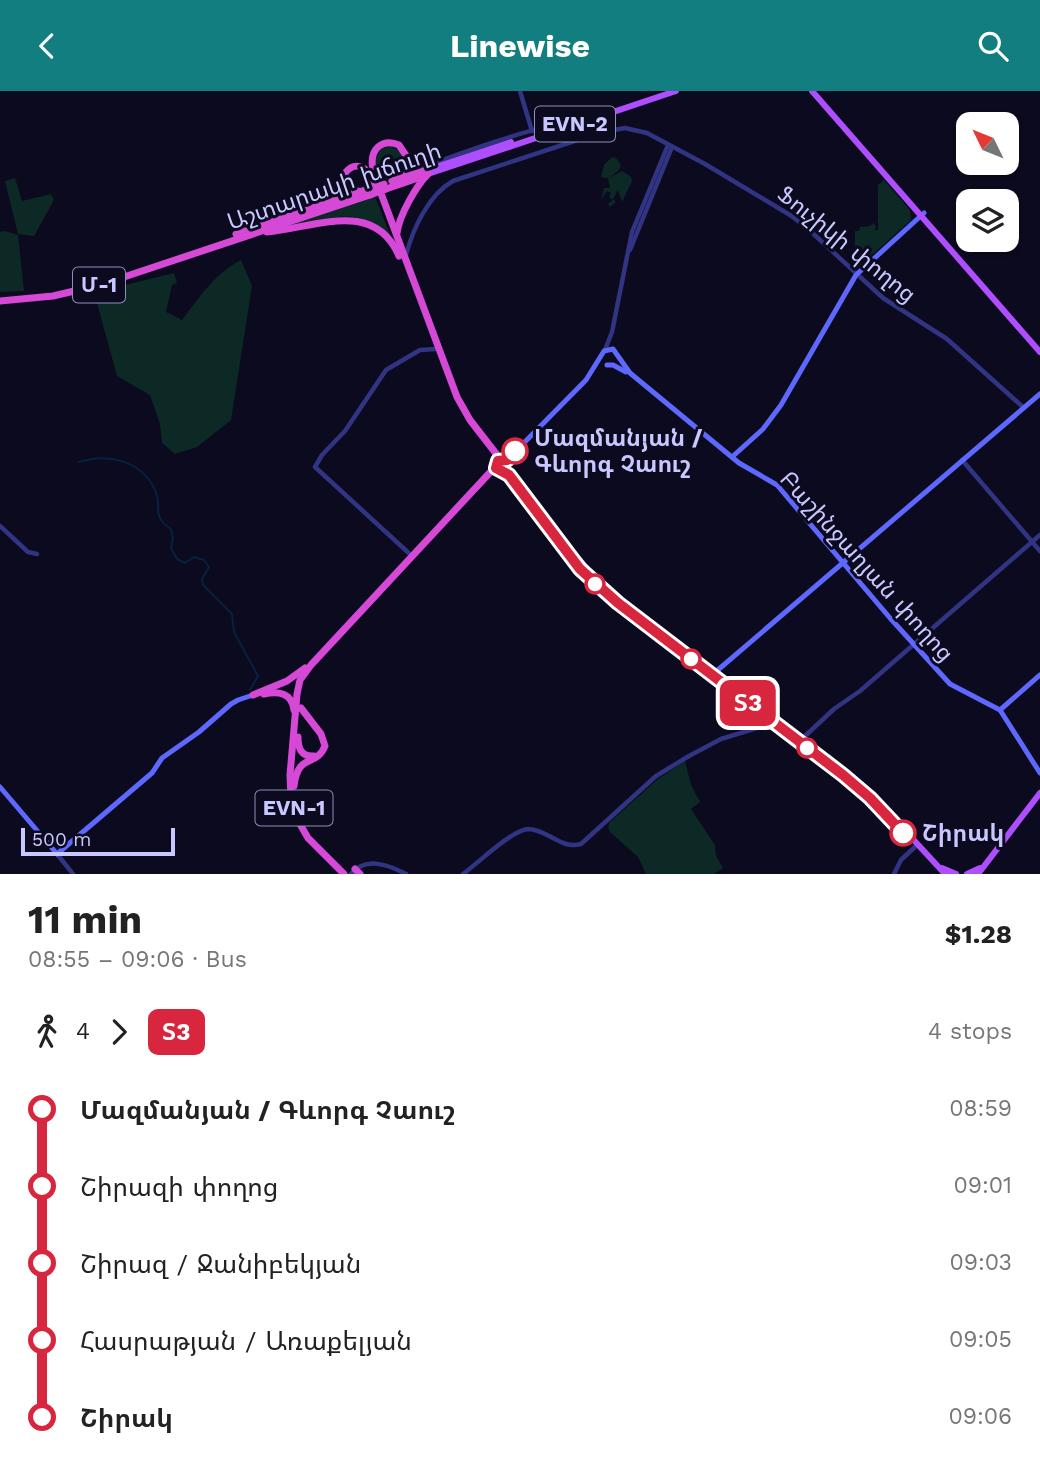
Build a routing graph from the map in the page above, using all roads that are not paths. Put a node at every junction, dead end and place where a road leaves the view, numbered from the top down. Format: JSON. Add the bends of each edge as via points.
{"nodes":[{"id":1,"x":520,"y":91,"type":"edge"},
{"id":2,"x":676,"y":91,"type":"edge"},
{"id":3,"x":811,"y":91,"type":"edge"},
{"id":4,"x":664,"y":92,"type":"edge"},
{"id":5,"x":584,"y":121,"type":"junction"},
{"id":6,"x":560,"y":126,"type":"junction"},
{"id":7,"x":531,"y":131,"type":"junction"},
{"id":8,"x":546,"y":134,"type":"junction"},
{"id":9,"x":589,"y":136,"type":"junction"},
{"id":10,"x":670,"y":146,"type":"junction"},
{"id":11,"x":553,"y":148,"type":"junction"},
{"id":12,"x":484,"y":153,"type":"junction"},
{"id":13,"x":425,"y":172,"type":"junction"},
{"id":14,"x":387,"y":185,"type":"junction"},
{"id":15,"x":359,"y":192,"type":"junction"},
{"id":16,"x":369,"y":192,"type":"junction"},
{"id":17,"x":922,"y":214,"type":"junction"},
{"id":18,"x":236,"y":239,"type":"junction"},
{"id":19,"x":412,"y":239,"type":"junction"},
{"id":20,"x":398,"y":240,"type":"junction"},
{"id":21,"x":194,"y":251,"type":"junction"},
{"id":22,"x":405,"y":260,"type":"junction"},
{"id":23,"x":408,"y":274,"type":"junction"},
{"id":24,"x":856,"y":275,"type":"junction"},
{"id":25,"x":0,"y":299,"type":"edge"},
{"id":26,"x":1009,"y":313,"type":"junction"},
{"id":27,"x":1040,"y":346,"type":"edge"},
{"id":28,"x":436,"y":349,"type":"junction"},
{"id":29,"x":1040,"y":352,"type":"edge"},
{"id":30,"x":603,"y":353,"type":"junction"},
{"id":31,"x":617,"y":353,"type":"junction"},
{"id":32,"x":610,"y":365,"type":"junction"},
{"id":33,"x":1040,"y":394,"type":"edge"},
{"id":34,"x":1024,"y":408,"type":"junction"},
{"id":35,"x":732,"y":457,"type":"junction"},
{"id":36,"x":962,"y":460,"type":"junction"},
{"id":37,"x":501,"y":465,"type":"junction"},
{"id":38,"x":0,"y":526,"type":"edge"},
{"id":39,"x":1040,"y":535,"type":"edge"},
{"id":40,"x":1032,"y":542,"type":"junction"},
{"id":41,"x":1040,"y":551,"type":"edge"},
{"id":42,"x":37,"y":554,"type":"dead end"},
{"id":43,"x":412,"y":556,"type":"junction"},
{"id":44,"x":842,"y":563,"type":"junction"},
{"id":45,"x":336,"y":641,"type":"junction"},
{"id":46,"x":913,"y":644,"type":"junction"},
{"id":47,"x":713,"y":674,"type":"junction"},
{"id":48,"x":1040,"y":675,"type":"edge"},
{"id":49,"x":253,"y":695,"type":"junction"},
{"id":50,"x":295,"y":699,"type":"dead end"},
{"id":51,"x":301,"y":708,"type":"dead end"},
{"id":52,"x":759,"y":709,"type":"junction"},
{"id":53,"x":1000,"y":710,"type":"junction"},
{"id":54,"x":764,"y":726,"type":"junction"},
{"id":55,"x":295,"y":729,"type":"junction"},
{"id":56,"x":786,"y":729,"type":"junction"},
{"id":57,"x":804,"y":737,"type":"junction"},
{"id":58,"x":813,"y":749,"type":"junction"},
{"id":59,"x":321,"y":754,"type":"junction"},
{"id":60,"x":1040,"y":773,"type":"edge"},
{"id":61,"x":0,"y":787,"type":"edge"},
{"id":62,"x":293,"y":790,"type":"junction"},
{"id":63,"x":1040,"y":793,"type":"edge"},
{"id":64,"x":1040,"y":799,"type":"edge"},
{"id":65,"x":917,"y":845,"type":"junction"},
{"id":66,"x":57,"y":854,"type":"junction"},
{"id":67,"x":985,"y":865,"type":"junction"},
{"id":68,"x":346,"y":870,"type":"edge"},
{"id":69,"x":941,"y":872,"type":"edge"},
{"id":70,"x":73,"y":874,"type":"edge"},
{"id":71,"x":407,"y":874,"type":"edge"},
{"id":72,"x":463,"y":874,"type":"edge"},
{"id":73,"x":894,"y":874,"type":"edge"},
{"id":74,"x":956,"y":874,"type":"edge"},
{"id":75,"x":967,"y":874,"type":"edge"},
{"id":76,"x":980,"y":874,"type":"edge"}],
"edges":[{"from":1,"to":7,"type":"street"},
{"from":2,"to":4,"type":"main road","name":"Աշտարակի խճուղի","number":"EVN-2"},
{"from":3,"to":17,"type":"main road"},
{"from":4,"to":5,"type":"main road","name":"Աշտարակի խճուղի","number":"EVN-2"},
{"from":4,"to":6,"type":"main road","name":"Աշտարակի խճուղի","number":"EVN-2"},
{"from":5,"to":8,"type":"main road","name":"Աշտարակի խճուղի","number":"EVN-2"},
{"from":5,"to":9,"type":"street"},
{"from":6,"to":7,"type":"street"},
{"from":6,"to":12,"type":"main road","name":"Աշտարակի խճուղի","number":"EVN-2"},
{"from":7,"to":13,"type":"street","via":[[423,168]]},
{"from":8,"to":11,"type":"street"},
{"from":8,"to":12,"type":"main road","name":"Աշտարակի խճուղի","number":"EVN-2"},
{"from":9,"to":10,"type":"street","name":"Ֆուչիկի փողոց","via":[[629,128]]},
{"from":9,"to":11,"type":"street","name":"Ֆուչիկի փողոց"},
{"from":10,"to":24,"type":"street","name":"Ֆուչիկի փողոց","via":[[797,221]]},
{"from":10,"to":30,"type":"street","via":[[632,232],[612,332]]},
{"from":10,"to":31,"type":"street","via":[[627,257],[613,333]]},
{"from":11,"to":19,"type":"street","name":"Ֆուչիկի փողոց","via":[[446,185],[433,198]]},
{"from":12,"to":13,"type":"main road","name":"Աշտարակի խճուղի","number":"EVN-2"},
{"from":13,"to":14,"type":"highway","name":"Աշտարակի խճուղի","number":"EVN-2"},
{"from":13,"to":20,"type":"highway","via":[[398,227]]},
{"from":14,"to":16,"type":"highway","name":"Աշտարակի խճուղի","number":"EVN-2","bridge":true},
{"from":14,"to":20,"type":"highway","via":[[405,170],[407,156],[399,145],[387,143],[373,153],[372,164]]},
{"from":15,"to":16,"type":"highway","name":"Աշտարակի խճուղի","number":"Մ-1"},
{"from":15,"to":21,"type":"highway","name":"Աշտարակի խճուղի","number":"Մ-1"},
{"from":15,"to":23,"type":"highway","via":[[346,184],[345,177],[357,166],[372,178]]},
{"from":16,"to":18,"type":"highway","name":"Աշտարակի խճուղի","number":"EVN-2"},
{"from":17,"to":24,"type":"main road"},
{"from":17,"to":26,"type":"main road"},
{"from":18,"to":21,"type":"highway","name":"Աշտարակի խճուղի","number":"Մ-1"},
{"from":18,"to":23,"type":"highway","via":[[360,221],[387,237]]},
{"from":19,"to":20,"type":"street","via":[[405,246]]},
{"from":19,"to":22,"type":"street","name":"Ֆուչիկի փողոց"},
{"from":20,"to":22,"type":"highway"},
{"from":21,"to":25,"type":"highway","name":"Աշտարակի խճուղի","number":"Մ-1","via":[[82,286]]},
{"from":22,"to":37,"type":"highway","via":[[460,404]]},
{"from":23,"to":28,"type":"highway"},
{"from":24,"to":34,"type":"street","name":"Ֆուչիկի փողոց","via":[[896,308],[947,339]]},
{"from":24,"to":35,"type":"main road","via":[[781,405]]},
{"from":26,"to":27,"type":"main road"},
{"from":26,"to":29,"type":"main road"},
{"from":28,"to":37,"type":"highway","via":[[458,408]]},
{"from":28,"to":43,"type":"street","via":[[420,350],[386,370],[314,467]]},
{"from":30,"to":31,"type":"main road"},
{"from":30,"to":32,"type":"main road","via":[[603,362]]},
{"from":30,"to":37,"type":"main road","via":[[586,380]]},
{"from":31,"to":32,"type":"main road","via":[[617,361]]},
{"from":31,"to":35,"type":"main road","name":"Բաշինջաղյան փողոց","via":[[630,373]]},
{"from":32,"to":35,"type":"main road","name":"Բաշինջաղյան փողոց"},
{"from":32,"to":37,"type":"main road","via":[[595,373]]},
{"from":33,"to":34,"type":"main road"},
{"from":34,"to":36,"type":"main road"},
{"from":35,"to":44,"type":"main road","name":"Բաշինջաղյան փողոց","via":[[774,482]]},
{"from":36,"to":40,"type":"street"},
{"from":36,"to":44,"type":"main road"},
{"from":37,"to":43,"type":"highway","number":"EVN-1"},
{"from":37,"to":45,"type":"highway","number":"EVN-1"},
{"from":37,"to":47,"type":"main road","via":[[598,582]]},
{"from":38,"to":42,"type":"street","via":[[28,552]]},
{"from":39,"to":40,"type":"street"},
{"from":40,"to":41,"type":"street"},
{"from":40,"to":46,"type":"street"},
{"from":43,"to":45,"type":"highway","number":"EVN-1"},
{"from":44,"to":46,"type":"main road","name":"Բաշինջաղյան փողոց"},
{"from":44,"to":47,"type":"main road"},
{"from":45,"to":49,"type":"highway","via":[[293,678]]},
{"from":45,"to":55,"type":"highway","number":"EVN-1","via":[[302,683]]},
{"from":45,"to":55,"type":"highway","number":"EVN-1","via":[[300,680]]},
{"from":46,"to":53,"type":"main road","name":"Բաշինջաղյան փողոց","via":[[950,684]]},
{"from":46,"to":57,"type":"street"},
{"from":47,"to":52,"type":"main road"},
{"from":48,"to":53,"type":"main road"},
{"from":49,"to":50,"type":"highway","via":[[279,689]]},
{"from":49,"to":55,"type":"highway","via":[[276,692],[288,696]]},
{"from":49,"to":66,"type":"main road","via":[[231,704],[162,758],[138,785]]},
{"from":51,"to":59,"type":"highway","via":[[324,740]]},
{"from":52,"to":54,"type":"street"},
{"from":52,"to":56,"type":"main road"},
{"from":53,"to":60,"type":"main road"},
{"from":54,"to":56,"type":"street"},
{"from":54,"to":72,"type":"street","via":[[721,739],[656,776],[580,844],[567,845],[527,829]]},
{"from":55,"to":59,"type":"highway","via":[[300,751],[309,757]]},
{"from":55,"to":62,"type":"highway","number":"EVN-1"},
{"from":55,"to":68,"type":"highway","number":"EVN-1","via":[[290,782],[295,812],[308,838]]},
{"from":56,"to":57,"type":"street"},
{"from":56,"to":58,"type":"main road"},
{"from":56,"to":65,"type":"main road","via":[[862,790]]},
{"from":57,"to":58,"type":"street"},
{"from":58,"to":65,"type":"main road","via":[[876,799]]},
{"from":59,"to":62,"type":"highway","via":[[298,768]]},
{"from":61,"to":66,"type":"main road"},
{"from":62,"to":68,"type":"highway","number":"EVN-1","via":[[306,830]]},
{"from":63,"to":67,"type":"main road"},
{"from":64,"to":76,"type":"main road"},
{"from":65,"to":69,"type":"main road"},
{"from":65,"to":73,"type":"street"},
{"from":66,"to":70,"type":"street"},
{"from":67,"to":75,"type":"main road"},
{"from":67,"to":76,"type":"main road"},
{"from":68,"to":71,"type":"street","via":[[378,864]]},
{"from":69,"to":74,"type":"main road"}]}
